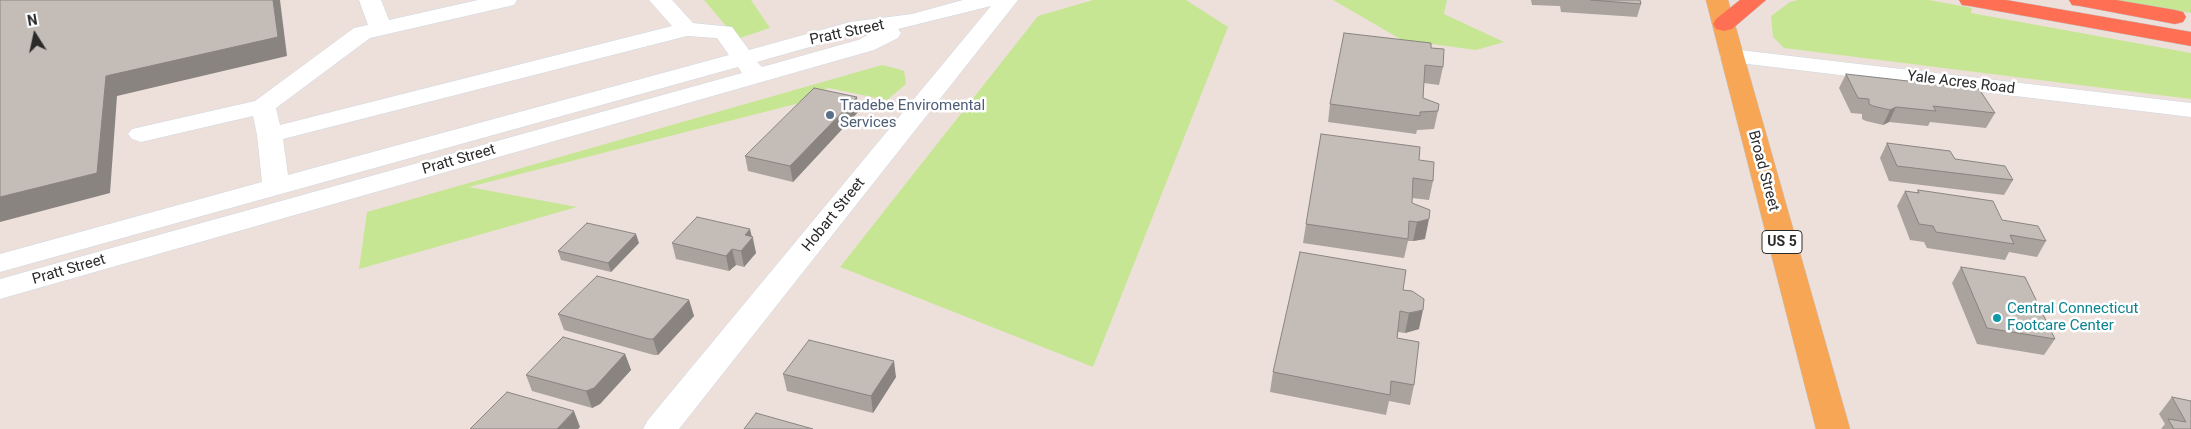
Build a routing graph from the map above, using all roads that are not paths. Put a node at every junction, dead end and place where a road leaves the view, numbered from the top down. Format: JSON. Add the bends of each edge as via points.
{"nodes":[{"id":1,"x":370,"y":0,"type":"edge"},
{"id":2,"x":506,"y":0,"type":"edge"},
{"id":3,"x":660,"y":0,"type":"edge"},
{"id":4,"x":988,"y":0,"type":"edge"},
{"id":5,"x":1007,"y":0,"type":"edge"},
{"id":6,"x":1717,"y":0,"type":"edge"},
{"id":7,"x":1755,"y":0,"type":"edge"},
{"id":8,"x":1970,"y":0,"type":"edge"},
{"id":9,"x":2080,"y":0,"type":"edge"},
{"id":10,"x":2191,"y":20,"type":"edge"},
{"id":11,"x":1724,"y":24,"type":"junction"},
{"id":12,"x":381,"y":29,"type":"junction"},
{"id":13,"x":687,"y":29,"type":"junction"},
{"id":14,"x":2191,"y":39,"type":"edge"},
{"id":15,"x":1732,"y":56,"type":"junction"},
{"id":16,"x":750,"y":67,"type":"junction"},
{"id":17,"x":263,"y":106,"type":"junction"},
{"id":18,"x":2191,"y":110,"type":"edge"},
{"id":19,"x":141,"y":134,"type":"dead end"},
{"id":20,"x":270,"y":135,"type":"junction"},
{"id":21,"x":276,"y":188,"type":"junction"},
{"id":22,"x":0,"y":263,"type":"edge"},
{"id":23,"x":0,"y":289,"type":"edge"},
{"id":24,"x":660,"y":429,"type":"edge"},
{"id":25,"x":1832,"y":429,"type":"edge"}],
"edges":[{"from":1,"to":12,"type":"street"},
{"from":2,"to":12,"type":"street"},
{"from":3,"to":13,"type":"street"},
{"from":4,"to":16,"type":"street","name":"Pratt Street","via":[[913,20],[866,45]]},
{"from":5,"to":24,"type":"street","name":"Hobart Street"},
{"from":6,"to":11,"type":"main road","name":"Broad Street","number":"US 5"},
{"from":7,"to":11,"type":"highway"},
{"from":8,"to":14,"type":"highway"},
{"from":9,"to":10,"type":"highway"},
{"from":11,"to":15,"type":"main road","name":"Broad Street","number":"US 5"},
{"from":12,"to":17,"type":"street","via":[[362,33]]},
{"from":13,"to":16,"type":"street","via":[[724,32]]},
{"from":13,"to":20,"type":"street"},
{"from":15,"to":18,"type":"street","name":"Yale Acres Road"},
{"from":15,"to":25,"type":"main road","name":"Broad Street","number":"US 5"},
{"from":16,"to":21,"type":"street","name":"Pratt Street"},
{"from":16,"to":23,"type":"street","name":"Pratt Street"},
{"from":17,"to":19,"type":"street"},
{"from":17,"to":20,"type":"street"},
{"from":20,"to":21,"type":"street"},
{"from":21,"to":22,"type":"street","name":"Pratt Street"}]}
